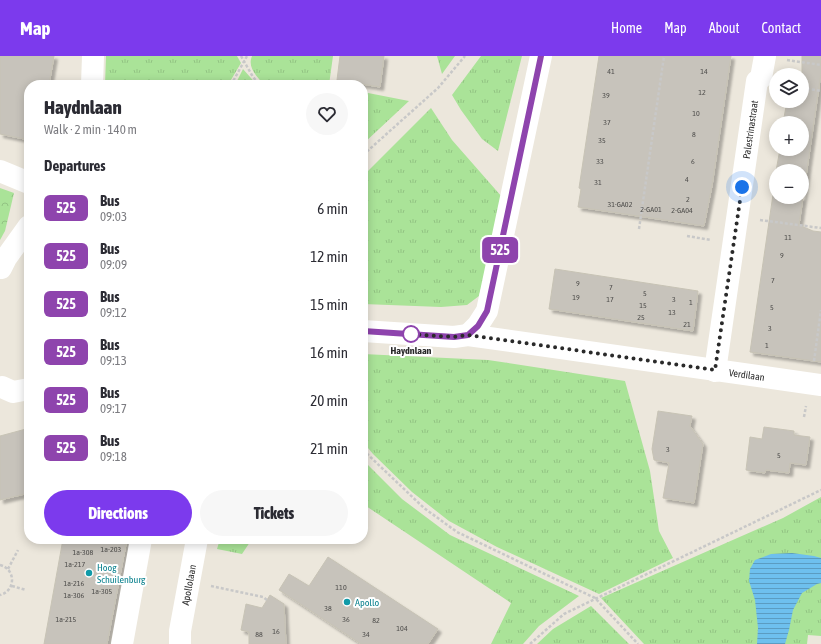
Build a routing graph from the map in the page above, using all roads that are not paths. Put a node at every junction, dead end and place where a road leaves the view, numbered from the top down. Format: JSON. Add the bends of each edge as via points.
{"nodes":[{"id":1,"x":93,"y":56,"type":"edge"},
{"id":2,"x":541,"y":56,"type":"edge"},
{"id":3,"x":765,"y":56,"type":"edge"},
{"id":4,"x":92,"y":80,"type":"edge"},
{"id":5,"x":0,"y":171,"type":"edge"},
{"id":6,"x":24,"y":180,"type":"edge"},
{"id":7,"x":24,"y":233,"type":"edge"},
{"id":8,"x":1,"y":268,"type":"dead end"},
{"id":9,"x":368,"y":331,"type":"edge"},
{"id":10,"x":468,"y":335,"type":"junction"},
{"id":11,"x":715,"y":370,"type":"junction"},
{"id":12,"x":816,"y":384,"type":"edge"},
{"id":13,"x":2,"y":387,"type":"dead end"},
{"id":14,"x":24,"y":390,"type":"edge"},
{"id":15,"x":140,"y":544,"type":"edge"},
{"id":16,"x":196,"y":544,"type":"edge"},
{"id":17,"x":179,"y":640,"type":"edge"},
{"id":18,"x":122,"y":644,"type":"edge"}],
"edges":[{"from":1,"to":4,"type":"street"},
{"from":2,"to":10,"type":"street","via":[[487,311],[478,326]]},
{"from":3,"to":11,"type":"street","name":"Palestrinastraat","via":[[761,78],[757,81]]},
{"from":5,"to":6,"type":"street"},
{"from":7,"to":8,"type":"street"},
{"from":9,"to":10,"type":"street","name":"Verdilaan","via":[[454,337]]},
{"from":10,"to":11,"type":"street","name":"Verdilaan"},
{"from":11,"to":12,"type":"street","name":"Verdilaan"},
{"from":13,"to":14,"type":"street","via":[[13,392]]},
{"from":15,"to":18,"type":"street"},
{"from":16,"to":17,"type":"street","name":"Apollolaan"}]}
